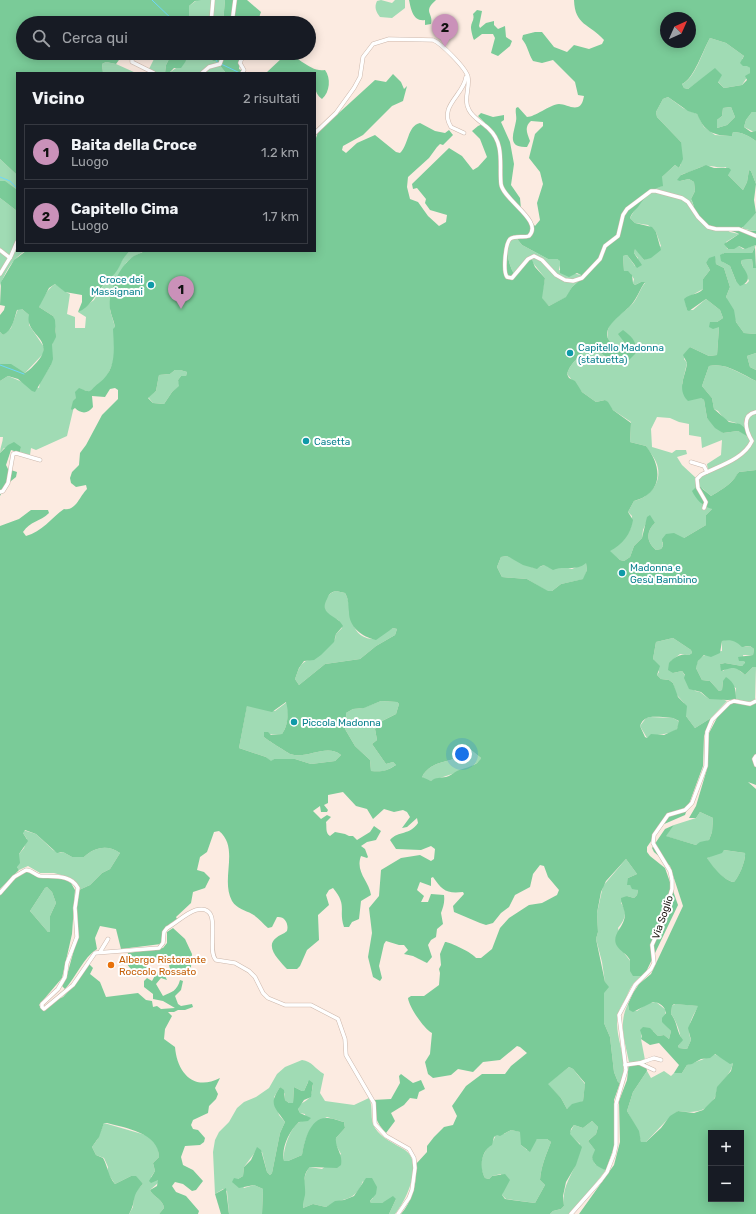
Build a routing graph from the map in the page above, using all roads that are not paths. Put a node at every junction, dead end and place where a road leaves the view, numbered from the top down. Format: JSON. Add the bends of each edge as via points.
{"nodes":[{"id":1,"x":213,"y":0,"type":"edge"},
{"id":2,"x":235,"y":0,"type":"edge"},
{"id":3,"x":212,"y":16,"type":"edge"},
{"id":4,"x":233,"y":16,"type":"edge"},
{"id":5,"x":374,"y":41,"type":"dead end"},
{"id":6,"x":371,"y":47,"type":"junction"},
{"id":7,"x":132,"y":60,"type":"edge"},
{"id":8,"x":221,"y":60,"type":"edge"},
{"id":9,"x":241,"y":60,"type":"edge"},
{"id":10,"x":153,"y":72,"type":"edge"},
{"id":11,"x":203,"y":72,"type":"edge"},
{"id":12,"x":242,"y":72,"type":"edge"},
{"id":13,"x":467,"y":74,"type":"junction"},
{"id":14,"x":316,"y":132,"type":"edge"},
{"id":15,"x":464,"y":133,"type":"dead end"},
{"id":16,"x":756,"y":236,"type":"edge"},
{"id":17,"x":16,"y":244,"type":"edge"},
{"id":18,"x":0,"y":250,"type":"edge"},
{"id":19,"x":10,"y":258,"type":"junction"},
{"id":20,"x":0,"y":274,"type":"edge"},
{"id":21,"x":756,"y":412,"type":"edge"},
{"id":22,"x":40,"y":460,"type":"dead end"},
{"id":23,"x":691,"y":462,"type":"dead end"},
{"id":24,"x":707,"y":472,"type":"junction"},
{"id":25,"x":0,"y":492,"type":"edge"},
{"id":26,"x":704,"y":508,"type":"dead end"},
{"id":27,"x":756,"y":701,"type":"edge"},
{"id":28,"x":756,"y":756,"type":"edge"},
{"id":29,"x":756,"y":765,"type":"edge"},
{"id":30,"x":0,"y":893,"type":"edge"},
{"id":31,"x":108,"y":939,"type":"dead end"},
{"id":32,"x":100,"y":952,"type":"junction"},
{"id":33,"x":661,"y":1060,"type":"dead end"},
{"id":34,"x":639,"y":1063,"type":"junction"},
{"id":35,"x":625,"y":1065,"type":"junction"},
{"id":36,"x":654,"y":1070,"type":"dead end"},
{"id":37,"x":398,"y":1214,"type":"edge"},
{"id":38,"x":571,"y":1214,"type":"edge"}],
"edges":[{"from":1,"to":3,"type":"street"},
{"from":2,"to":4,"type":"street"},
{"from":5,"to":6,"type":"street"},
{"from":6,"to":13,"type":"street","via":[[389,39],[435,40]]},
{"from":6,"to":14,"type":"street","via":[[363,58],[360,77],[354,88],[336,112]]},
{"from":7,"to":10,"type":"street"},
{"from":8,"to":11,"type":"street"},
{"from":9,"to":12,"type":"street"},
{"from":13,"to":15,"type":"street","via":[[463,88],[452,100],[447,112],[451,127]]},
{"from":13,"to":16,"type":"street","via":[[469,111],[495,136],[499,144],[502,188],[533,225],[530,236],[514,238],[508,243],[504,268],[507,277],[512,278],[528,259],[534,256],[565,280],[582,278],[600,259],[605,246],[618,236],[627,209],[651,191],[685,200],[703,223],[712,229],[739,230]]},
{"from":17,"to":19,"type":"street"},
{"from":18,"to":19,"type":"street"},
{"from":19,"to":20,"type":"street"},
{"from":21,"to":24,"type":"street","via":[[746,420],[746,430],[752,441],[747,448],[738,456]]},
{"from":22,"to":25,"type":"street","via":[[13,454],[8,483]]},
{"from":23,"to":24,"type":"street","via":[[704,466]]},
{"from":24,"to":26,"type":"street","via":[[697,481],[700,494],[706,502]]},
{"from":27,"to":35,"type":"street","name":"Via Soglio","via":[[750,704],[734,701],[714,717],[707,732],[706,766],[692,803],[685,810],[668,815],[654,835],[653,843],[670,871],[672,889],[652,945],[654,963],[635,985],[619,1015]]},
{"from":28,"to":29,"type":"street"},
{"from":30,"to":32,"type":"street","via":[[16,875],[27,870],[40,876],[49,874],[69,880],[78,888],[75,908],[76,941],[63,981],[42,1004],[42,1008],[46,1008],[68,991],[93,955]]},
{"from":31,"to":32,"type":"street"},
{"from":32,"to":37,"type":"street","via":[[159,948],[167,928],[194,911],[205,910],[213,918],[214,958],[235,963],[249,971],[266,996],[285,1005],[311,1005],[337,1018],[345,1039],[345,1054],[375,1106],[376,1126],[386,1136],[409,1149],[414,1161],[412,1190]]},
{"from":33,"to":34,"type":"street","via":[[654,1058]]},
{"from":34,"to":35,"type":"street"},
{"from":34,"to":36,"type":"street"},
{"from":35,"to":38,"type":"street","name":"Via Soglio","via":[[624,1080],[616,1104],[616,1145],[611,1163],[601,1180]]}]}
